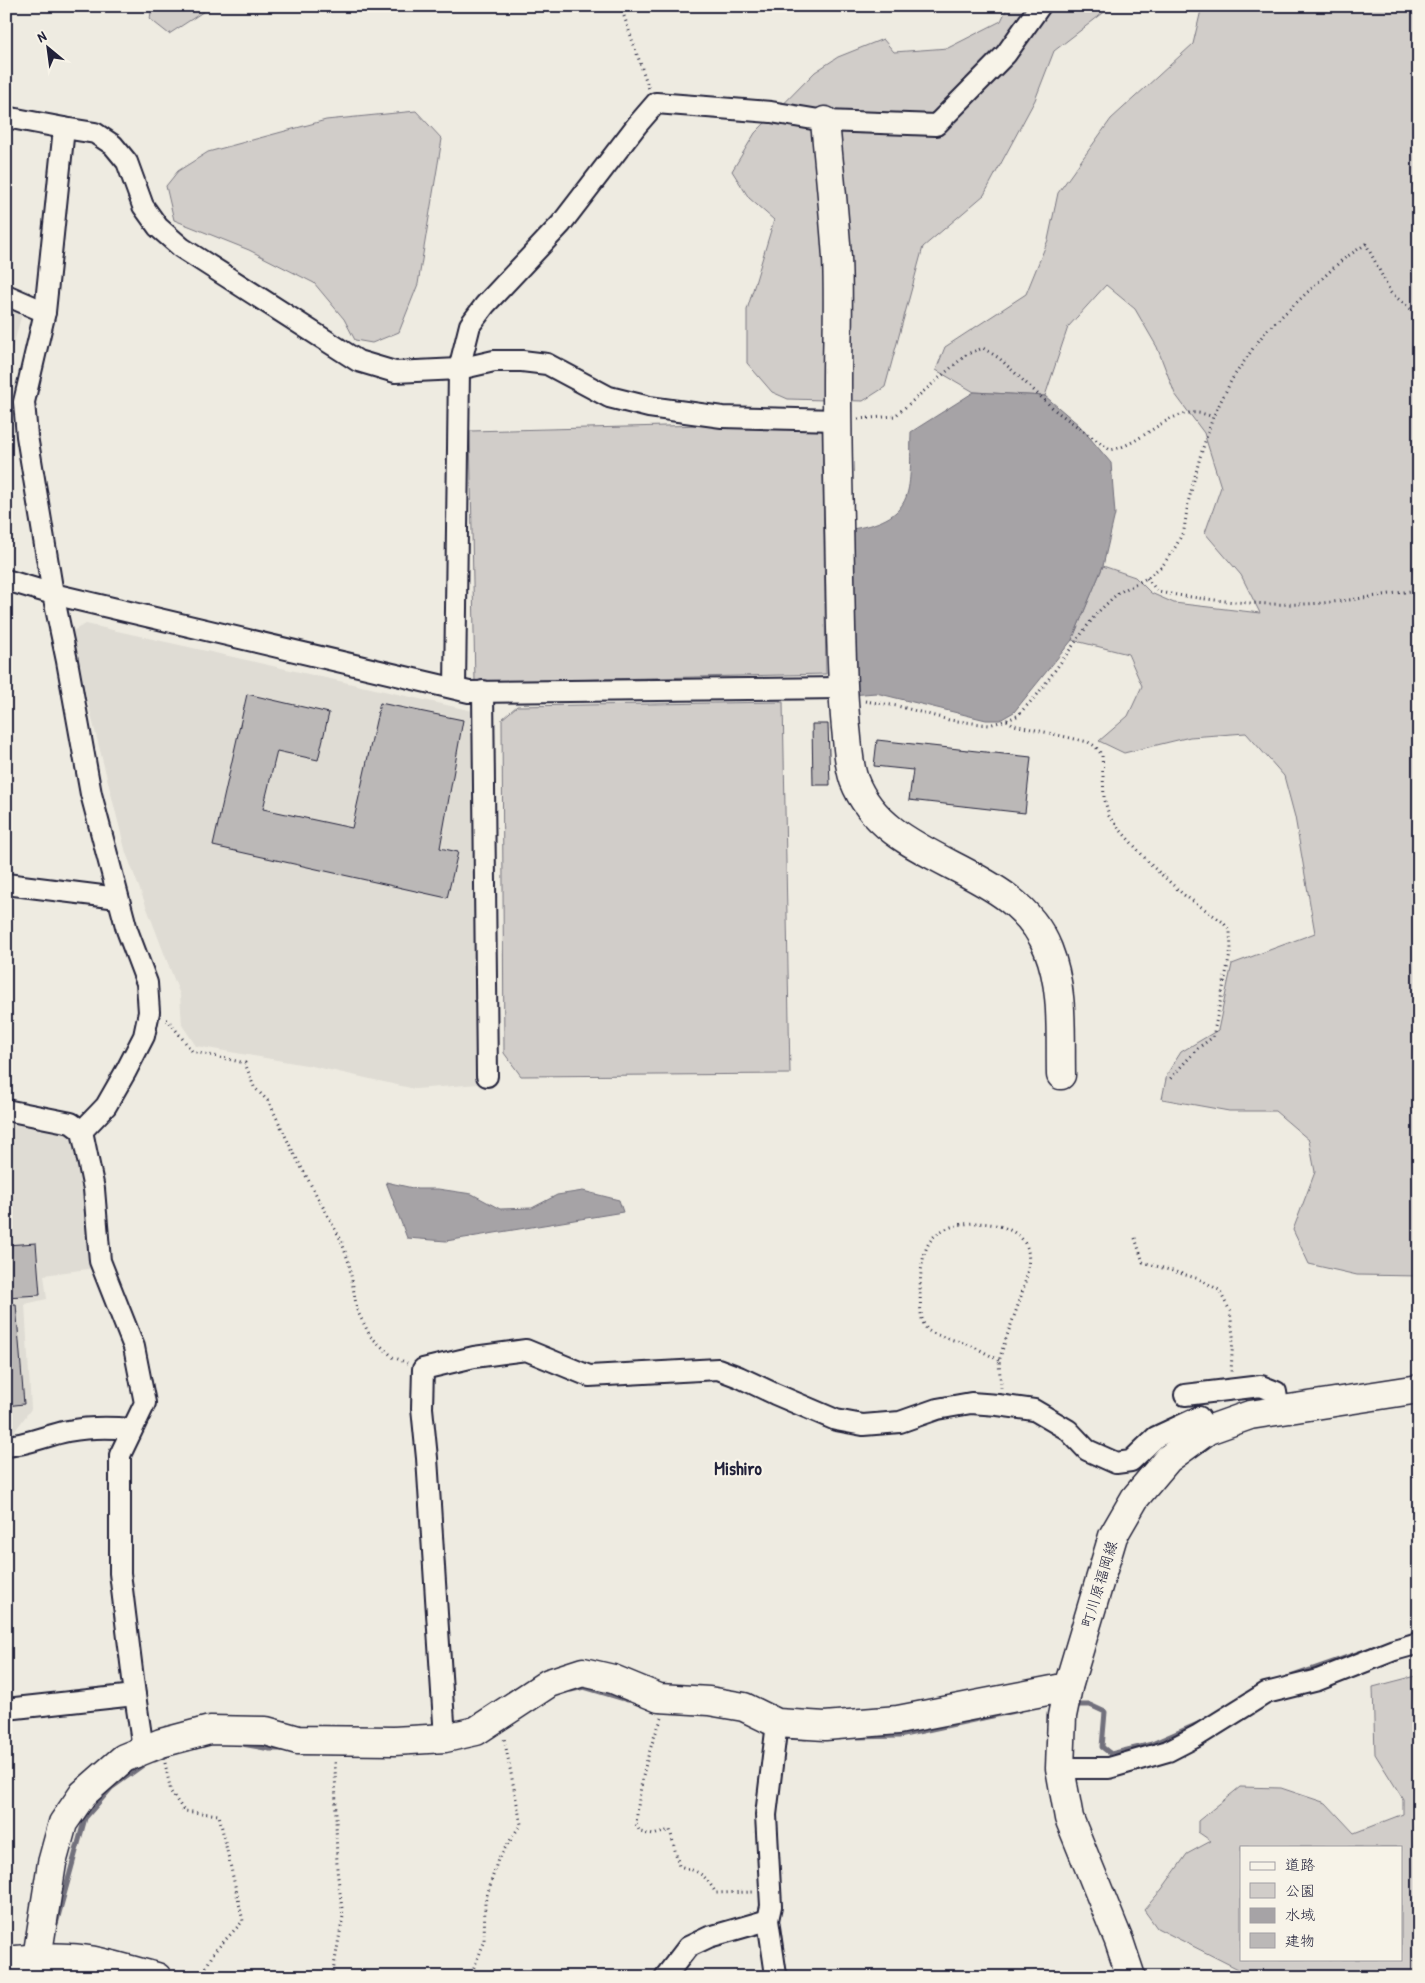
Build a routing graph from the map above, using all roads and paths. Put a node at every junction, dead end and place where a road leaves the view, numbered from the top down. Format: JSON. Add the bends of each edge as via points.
{"nodes":[{"id":1,"x":624,"y":6,"type":"edge"},
{"id":2,"x":1040,"y":6,"type":"edge"},
{"id":3,"x":656,"y":103,"type":"junction"},
{"id":4,"x":6,"y":117,"type":"edge"},
{"id":5,"x":825,"y":121,"type":"junction"},
{"id":6,"x":64,"y":128,"type":"junction"},
{"id":7,"x":6,"y":295,"type":"edge"},
{"id":8,"x":45,"y":312,"type":"junction"},
{"id":9,"x":1419,"y":316,"type":"edge"},
{"id":10,"x":459,"y":370,"type":"junction"},
{"id":11,"x":1213,"y":417,"type":"junction"},
{"id":12,"x":837,"y":420,"type":"junction"},
{"id":13,"x":1147,"y":578,"type":"junction"},
{"id":14,"x":6,"y":580,"type":"edge"},
{"id":15,"x":1419,"y":590,"type":"edge"},
{"id":16,"x":53,"y":594,"type":"junction"},
{"id":17,"x":455,"y":688,"type":"junction"},
{"id":18,"x":483,"y":692,"type":"junction"},
{"id":19,"x":843,"y":696,"type":"junction"},
{"id":20,"x":1007,"y":720,"type":"junction"},
{"id":21,"x":6,"y":884,"type":"edge"},
{"id":22,"x":118,"y":898,"type":"junction"},
{"id":23,"x":148,"y":1018,"type":"junction"},
{"id":24,"x":1061,"y":1075,"type":"dead end"},
{"id":25,"x":487,"y":1076,"type":"dead end"},
{"id":26,"x":1169,"y":1080,"type":"dead end"},
{"id":27,"x":6,"y":1110,"type":"edge"},
{"id":28,"x":82,"y":1131,"type":"junction"},
{"id":29,"x":1135,"y":1238,"type":"dead end"},
{"id":30,"x":999,"y":1360,"type":"junction"},
{"id":31,"x":423,"y":1369,"type":"junction"},
{"id":32,"x":1419,"y":1389,"type":"edge"},
{"id":33,"x":1220,"y":1390,"type":"junction"},
{"id":34,"x":1185,"y":1395,"type":"dead end"},
{"id":35,"x":1002,"y":1406,"type":"junction"},
{"id":36,"x":1279,"y":1411,"type":"junction"},
{"id":37,"x":1204,"y":1423,"type":"junction"},
{"id":38,"x":131,"y":1429,"type":"junction"},
{"id":39,"x":6,"y":1446,"type":"edge"},
{"id":40,"x":1124,"y":1462,"type":"junction"},
{"id":41,"x":1144,"y":1488,"type":"junction"},
{"id":42,"x":1419,"y":1643,"type":"edge"},
{"id":43,"x":1068,"y":1686,"type":"junction"},
{"id":44,"x":134,"y":1695,"type":"junction"},
{"id":45,"x":667,"y":1698,"type":"junction"},
{"id":46,"x":6,"y":1709,"type":"edge"},
{"id":47,"x":499,"y":1716,"type":"junction"},
{"id":48,"x":777,"y":1722,"type":"junction"},
{"id":49,"x":445,"y":1738,"type":"junction"},
{"id":50,"x":334,"y":1740,"type":"junction"},
{"id":51,"x":152,"y":1746,"type":"junction"},
{"id":52,"x":1060,"y":1768,"type":"junction"},
{"id":53,"x":769,"y":1891,"type":"junction"},
{"id":54,"x":768,"y":1920,"type":"junction"},
{"id":55,"x":6,"y":1961,"type":"edge"},
{"id":56,"x":33,"y":1967,"type":"edge"},
{"id":57,"x":157,"y":1977,"type":"edge"},
{"id":58,"x":201,"y":1977,"type":"edge"},
{"id":59,"x":332,"y":1977,"type":"edge"},
{"id":60,"x":470,"y":1977,"type":"edge"},
{"id":61,"x":665,"y":1977,"type":"edge"},
{"id":62,"x":778,"y":1977,"type":"edge"},
{"id":63,"x":1131,"y":1977,"type":"edge"}],
"edges":[{"from":1,"to":3,"type":"path","via":[[624,16]]},
{"from":2,"to":5,"type":"street","via":[[1006,54],[936,125]]},
{"from":3,"to":5,"type":"street","via":[[771,112]]},
{"from":3,"to":10,"type":"street","via":[[561,224],[475,318],[470,325]]},
{"from":4,"to":6,"type":"street"},
{"from":5,"to":12,"type":"street","via":[[837,259]]},
{"from":6,"to":8,"type":"street"},
{"from":6,"to":10,"type":"street","via":[[95,133],[113,145],[127,162],[143,206],[158,227],[182,248],[336,348],[358,361],[395,372]]},
{"from":7,"to":8,"type":"street"},
{"from":8,"to":16,"type":"street","via":[[24,402]]},
{"from":9,"to":11,"type":"path","via":[[1391,293],[1366,244],[1342,260],[1266,331],[1232,379]]},
{"from":10,"to":12,"type":"street","via":[[494,361],[522,360],[547,364],[609,397],[650,407],[722,417]]},
{"from":10,"to":17,"type":"street"},
{"from":11,"to":12,"type":"path","via":[[1202,412],[1182,413],[1123,448],[1110,450],[1056,411],[999,358],[983,348],[967,354],[895,416]]},
{"from":11,"to":13,"type":"path","via":[[1200,456],[1184,530],[1163,565]]},
{"from":12,"to":19,"type":"street"},
{"from":13,"to":15,"type":"path","via":[[1158,592],[1246,603],[1323,603]]},
{"from":13,"to":20,"type":"path","via":[[1118,593],[1096,614],[1037,694],[1017,716]]},
{"from":14,"to":16,"type":"street"},
{"from":16,"to":17,"type":"street"},
{"from":16,"to":22,"type":"street","via":[[91,794]]},
{"from":17,"to":18,"type":"street"},
{"from":18,"to":19,"type":"street"},
{"from":18,"to":25,"type":"street"},
{"from":19,"to":20,"type":"path","via":[[949,720],[989,725]]},
{"from":19,"to":24,"type":"street","via":[[854,780],[875,815],[894,832],[1000,892],[1035,925],[1048,947],[1060,998]]},
{"from":20,"to":26,"type":"path","via":[[1014,725],[1095,746],[1102,755],[1104,797],[1109,816],[1152,866],[1184,895],[1223,922],[1230,932],[1230,950],[1213,1037],[1198,1048]]},
{"from":21,"to":22,"type":"street"},
{"from":22,"to":23,"type":"street","via":[[147,983]]},
{"from":23,"to":28,"type":"street","via":[[144,1036],[106,1106]]},
{"from":23,"to":31,"type":"path","via":[[168,1020],[192,1051],[245,1063],[254,1087],[269,1102],[341,1240],[350,1263],[357,1310],[370,1336],[393,1357]]},
{"from":27,"to":28,"type":"street","via":[[71,1123]]},
{"from":28,"to":38,"type":"street","via":[[94,1189],[100,1261],[134,1347],[145,1403]]},
{"from":29,"to":33,"type":"path","via":[[1143,1262],[1199,1279],[1219,1290],[1230,1312],[1233,1336],[1231,1376]]},
{"from":30,"to":30,"type":"path","via":[[1027,1275],[1028,1251],[1019,1234],[998,1224],[960,1224],[931,1239],[925,1253],[920,1283],[921,1317],[930,1331]]},
{"from":30,"to":35,"type":"path"},
{"from":31,"to":35,"type":"street","via":[[474,1357],[526,1350],[589,1376],[718,1369],[836,1420],[863,1425],[900,1422],[937,1409],[971,1403]]},
{"from":31,"to":49,"type":"street","via":[[422,1408]]},
{"from":32,"to":36,"type":"street","name":"町川原福岡線"},
{"from":33,"to":34,"type":"street"},
{"from":33,"to":36,"type":"street","via":[[1261,1386],[1276,1392]]},
{"from":33,"to":37,"type":"street"},
{"from":35,"to":40,"type":"street","via":[[1034,1410],[1068,1430],[1087,1450],[1116,1463]]},
{"from":36,"to":37,"type":"street","name":"町川原福岡線"},
{"from":37,"to":40,"type":"street","via":[[1156,1437],[1131,1461]]},
{"from":37,"to":41,"type":"street","name":"町川原福岡線"},
{"from":38,"to":39,"type":"street","via":[[111,1427],[69,1431]]},
{"from":38,"to":44,"type":"street","via":[[120,1455],[120,1574]]},
{"from":40,"to":41,"type":"street","via":[[1130,1474]]},
{"from":41,"to":43,"type":"street","name":"町川原福岡線","via":[[1113,1536]]},
{"from":42,"to":52,"type":"street","via":[[1318,1680],[1266,1693],[1168,1751],[1109,1768]]},
{"from":43,"to":48,"type":"street","via":[[898,1720],[825,1726]]},
{"from":43,"to":52,"type":"street","name":"町川原福岡線","via":[[1062,1716]]},
{"from":44,"to":46,"type":"street"},
{"from":44,"to":51,"type":"street"},
{"from":45,"to":47,"type":"street","via":[[583,1672],[549,1684]]},
{"from":45,"to":48,"type":"street","via":[[744,1707]]},
{"from":45,"to":53,"type":"path","via":[[645,1764],[636,1824],[640,1832],[653,1835],[670,1830],[679,1866],[695,1870],[707,1878],[716,1893]]},
{"from":47,"to":49,"type":"street","via":[[476,1731]]},
{"from":47,"to":60,"type":"path","via":[[521,1824],[498,1859],[486,1902],[484,1943]]},
{"from":48,"to":53,"type":"street","via":[[766,1815]]},
{"from":49,"to":50,"type":"street"},
{"from":50,"to":51,"type":"street","via":[[298,1740],[266,1731],[210,1730]]},
{"from":50,"to":59,"type":"path","via":[[337,1870],[343,1916]]},
{"from":51,"to":56,"type":"street","via":[[124,1758],[105,1772],[83,1794],[63,1824],[52,1863]]},
{"from":51,"to":58,"type":"path","via":[[171,1792],[184,1811],[219,1815],[243,1921],[214,1952]]},
{"from":52,"to":63,"type":"street","name":"町川原福岡線","via":[[1069,1818]]},
{"from":53,"to":54,"type":"street","via":[[771,1906]]},
{"from":54,"to":61,"type":"street","via":[[709,1937],[688,1947]]},
{"from":54,"to":62,"type":"street"},
{"from":55,"to":56,"type":"street"},
{"from":56,"to":57,"type":"street","via":[[69,1958]]}]}
